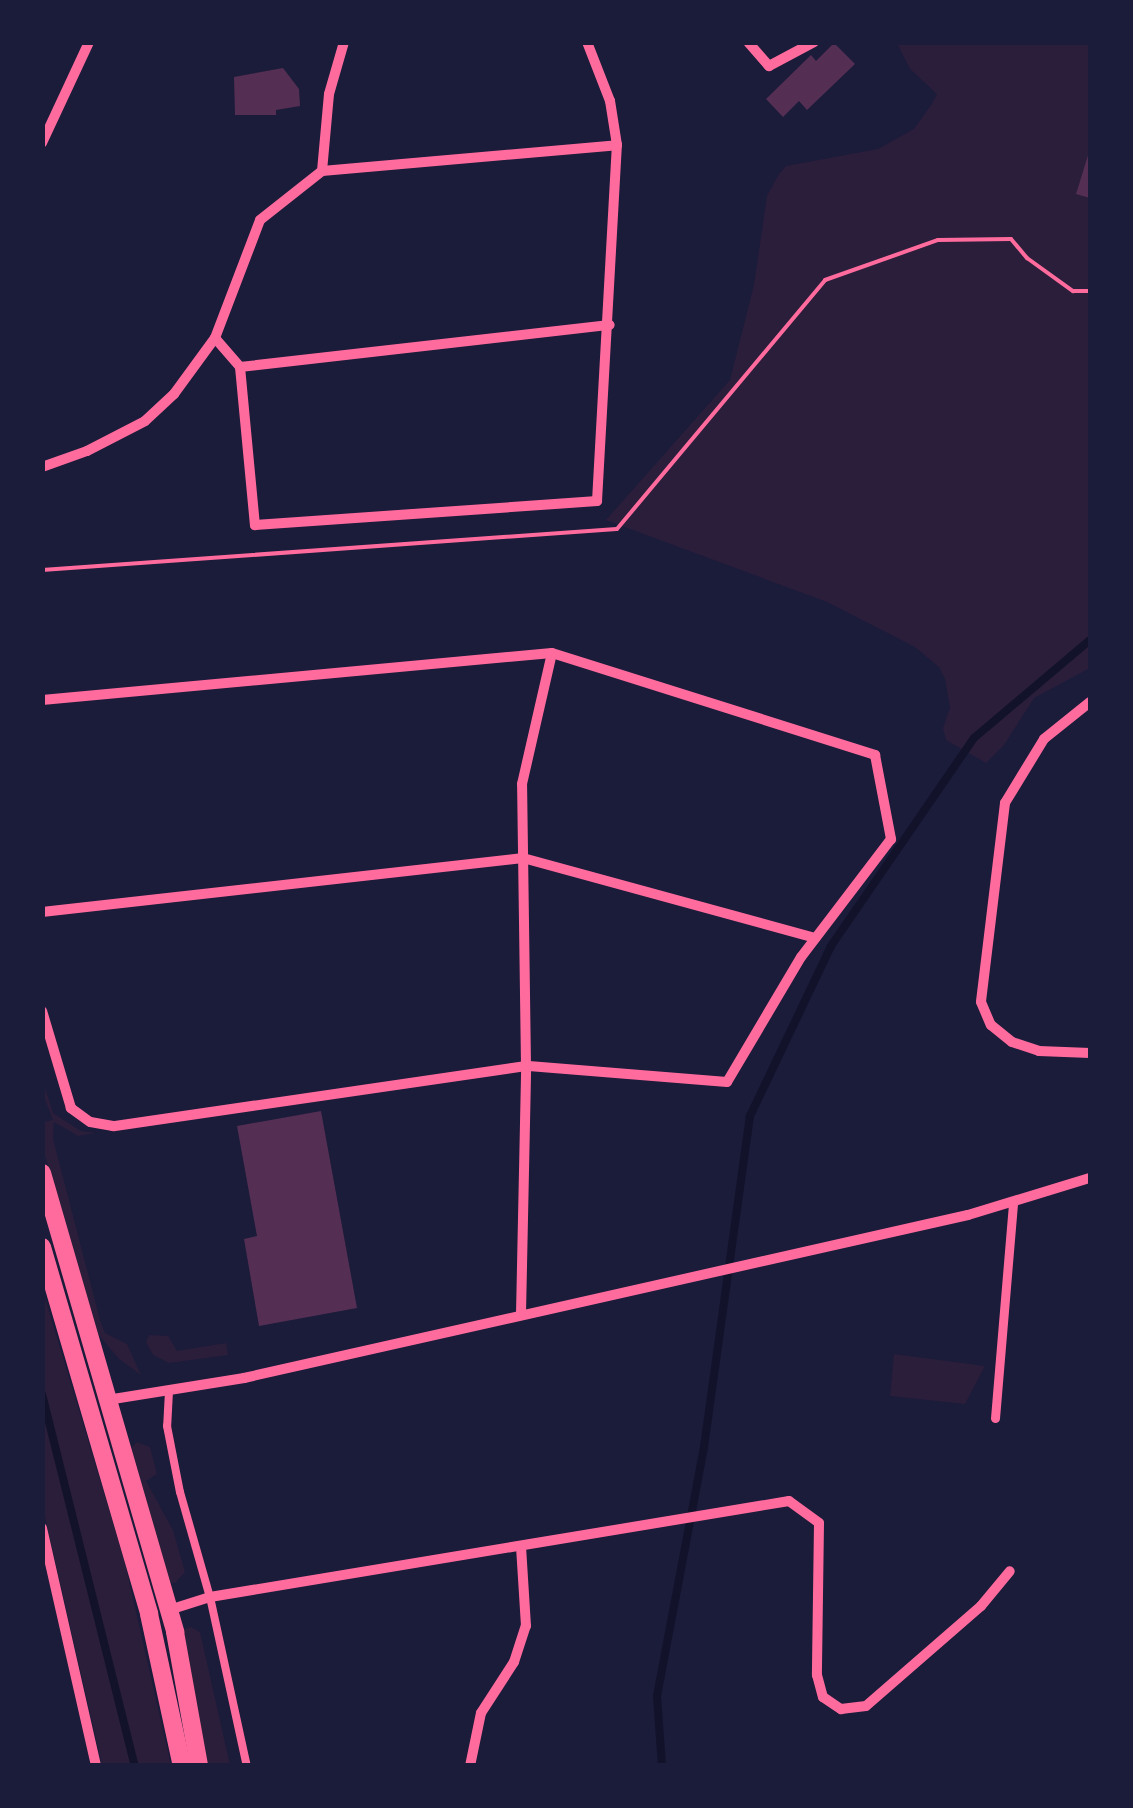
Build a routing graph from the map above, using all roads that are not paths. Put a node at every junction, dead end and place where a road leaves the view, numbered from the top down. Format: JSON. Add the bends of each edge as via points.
{"nodes":[{"id":1,"x":89,"y":42,"type":"edge"},
{"id":2,"x":344,"y":42,"type":"edge"},
{"id":3,"x":587,"y":42,"type":"edge"},
{"id":4,"x":748,"y":42,"type":"edge"},
{"id":5,"x":814,"y":42,"type":"edge"},
{"id":6,"x":42,"y":143,"type":"edge"},
{"id":7,"x":618,"y":145,"type":"junction"},
{"id":8,"x":322,"y":171,"type":"junction"},
{"id":9,"x":610,"y":324,"type":"junction"},
{"id":10,"x":216,"y":338,"type":"junction"},
{"id":11,"x":240,"y":367,"type":"junction"},
{"id":12,"x":42,"y":466,"type":"edge"},
{"id":13,"x":552,"y":653,"type":"junction"},
{"id":14,"x":42,"y":700,"type":"edge"},
{"id":15,"x":1090,"y":702,"type":"edge"},
{"id":16,"x":523,"y":858,"type":"junction"},
{"id":17,"x":42,"y":912,"type":"edge"},
{"id":18,"x":815,"y":938,"type":"junction"},
{"id":19,"x":42,"y":1011,"type":"edge"},
{"id":20,"x":1090,"y":1053,"type":"edge"},
{"id":21,"x":526,"y":1066,"type":"junction"},
{"id":22,"x":42,"y":1173,"type":"edge"},
{"id":23,"x":1090,"y":1178,"type":"edge"},
{"id":24,"x":1012,"y":1204,"type":"junction"},
{"id":25,"x":42,"y":1247,"type":"edge"},
{"id":26,"x":522,"y":1314,"type":"junction"},
{"id":27,"x":169,"y":1392,"type":"junction"},
{"id":28,"x":108,"y":1400,"type":"junction"},
{"id":29,"x":88,"y":1402,"type":"junction"},
{"id":30,"x":995,"y":1418,"type":"dead end"},
{"id":31,"x":42,"y":1528,"type":"edge"},
{"id":32,"x":521,"y":1546,"type":"junction"},
{"id":33,"x":1010,"y":1571,"type":"dead end"},
{"id":34,"x":210,"y":1598,"type":"junction"},
{"id":35,"x":169,"y":1610,"type":"junction"},
{"id":36,"x":96,"y":1766,"type":"edge"},
{"id":37,"x":182,"y":1766,"type":"edge"},
{"id":38,"x":200,"y":1766,"type":"edge"},
{"id":39,"x":247,"y":1766,"type":"edge"},
{"id":40,"x":470,"y":1766,"type":"edge"}],
"edges":[{"from":1,"to":6,"type":"street"},
{"from":2,"to":8,"type":"street","via":[[330,94]]},
{"from":3,"to":7,"type":"street","via":[[610,101]]},
{"from":4,"to":5,"type":"street","via":[[769,66]]},
{"from":7,"to":8,"type":"street"},
{"from":7,"to":9,"type":"street"},
{"from":8,"to":10,"type":"street","via":[[260,220]]},
{"from":9,"to":11,"type":"street"},
{"from":9,"to":11,"type":"street","via":[[598,501],[255,525]]},
{"from":10,"to":11,"type":"street"},
{"from":10,"to":12,"type":"street","via":[[145,421]]},
{"from":13,"to":14,"type":"street"},
{"from":13,"to":16,"type":"street","via":[[522,784]]},
{"from":13,"to":18,"type":"street","via":[[875,755],[891,839]]},
{"from":15,"to":20,"type":"street","via":[[1044,739],[1005,803],[981,1002],[991,1026],[1012,1042],[1039,1051]]},
{"from":16,"to":17,"type":"street"},
{"from":16,"to":18,"type":"street"},
{"from":16,"to":21,"type":"street"},
{"from":18,"to":21,"type":"street","via":[[727,1082]]},
{"from":19,"to":21,"type":"street","via":[[70,1108],[90,1122],[113,1126]]},
{"from":21,"to":26,"type":"street"},
{"from":22,"to":28,"type":"street"},
{"from":23,"to":24,"type":"street"},
{"from":24,"to":26,"type":"street"},
{"from":24,"to":30,"type":"street"},
{"from":25,"to":29,"type":"street"},
{"from":26,"to":27,"type":"street"},
{"from":27,"to":28,"type":"street"},
{"from":27,"to":34,"type":"lane","via":[[167,1426]]},
{"from":28,"to":29,"type":"street"},
{"from":28,"to":35,"type":"street"},
{"from":29,"to":37,"type":"street","via":[[148,1614]]},
{"from":31,"to":36,"type":"street"},
{"from":32,"to":33,"type":"street","via":[[788,1501],[818,1523],[817,1675],[822,1697],[841,1709],[866,1706],[982,1606]]},
{"from":32,"to":34,"type":"street"},
{"from":32,"to":40,"type":"street","via":[[526,1626],[514,1662],[481,1713]]},
{"from":34,"to":35,"type":"street"},
{"from":34,"to":39,"type":"lane"},
{"from":35,"to":38,"type":"street"}]}
